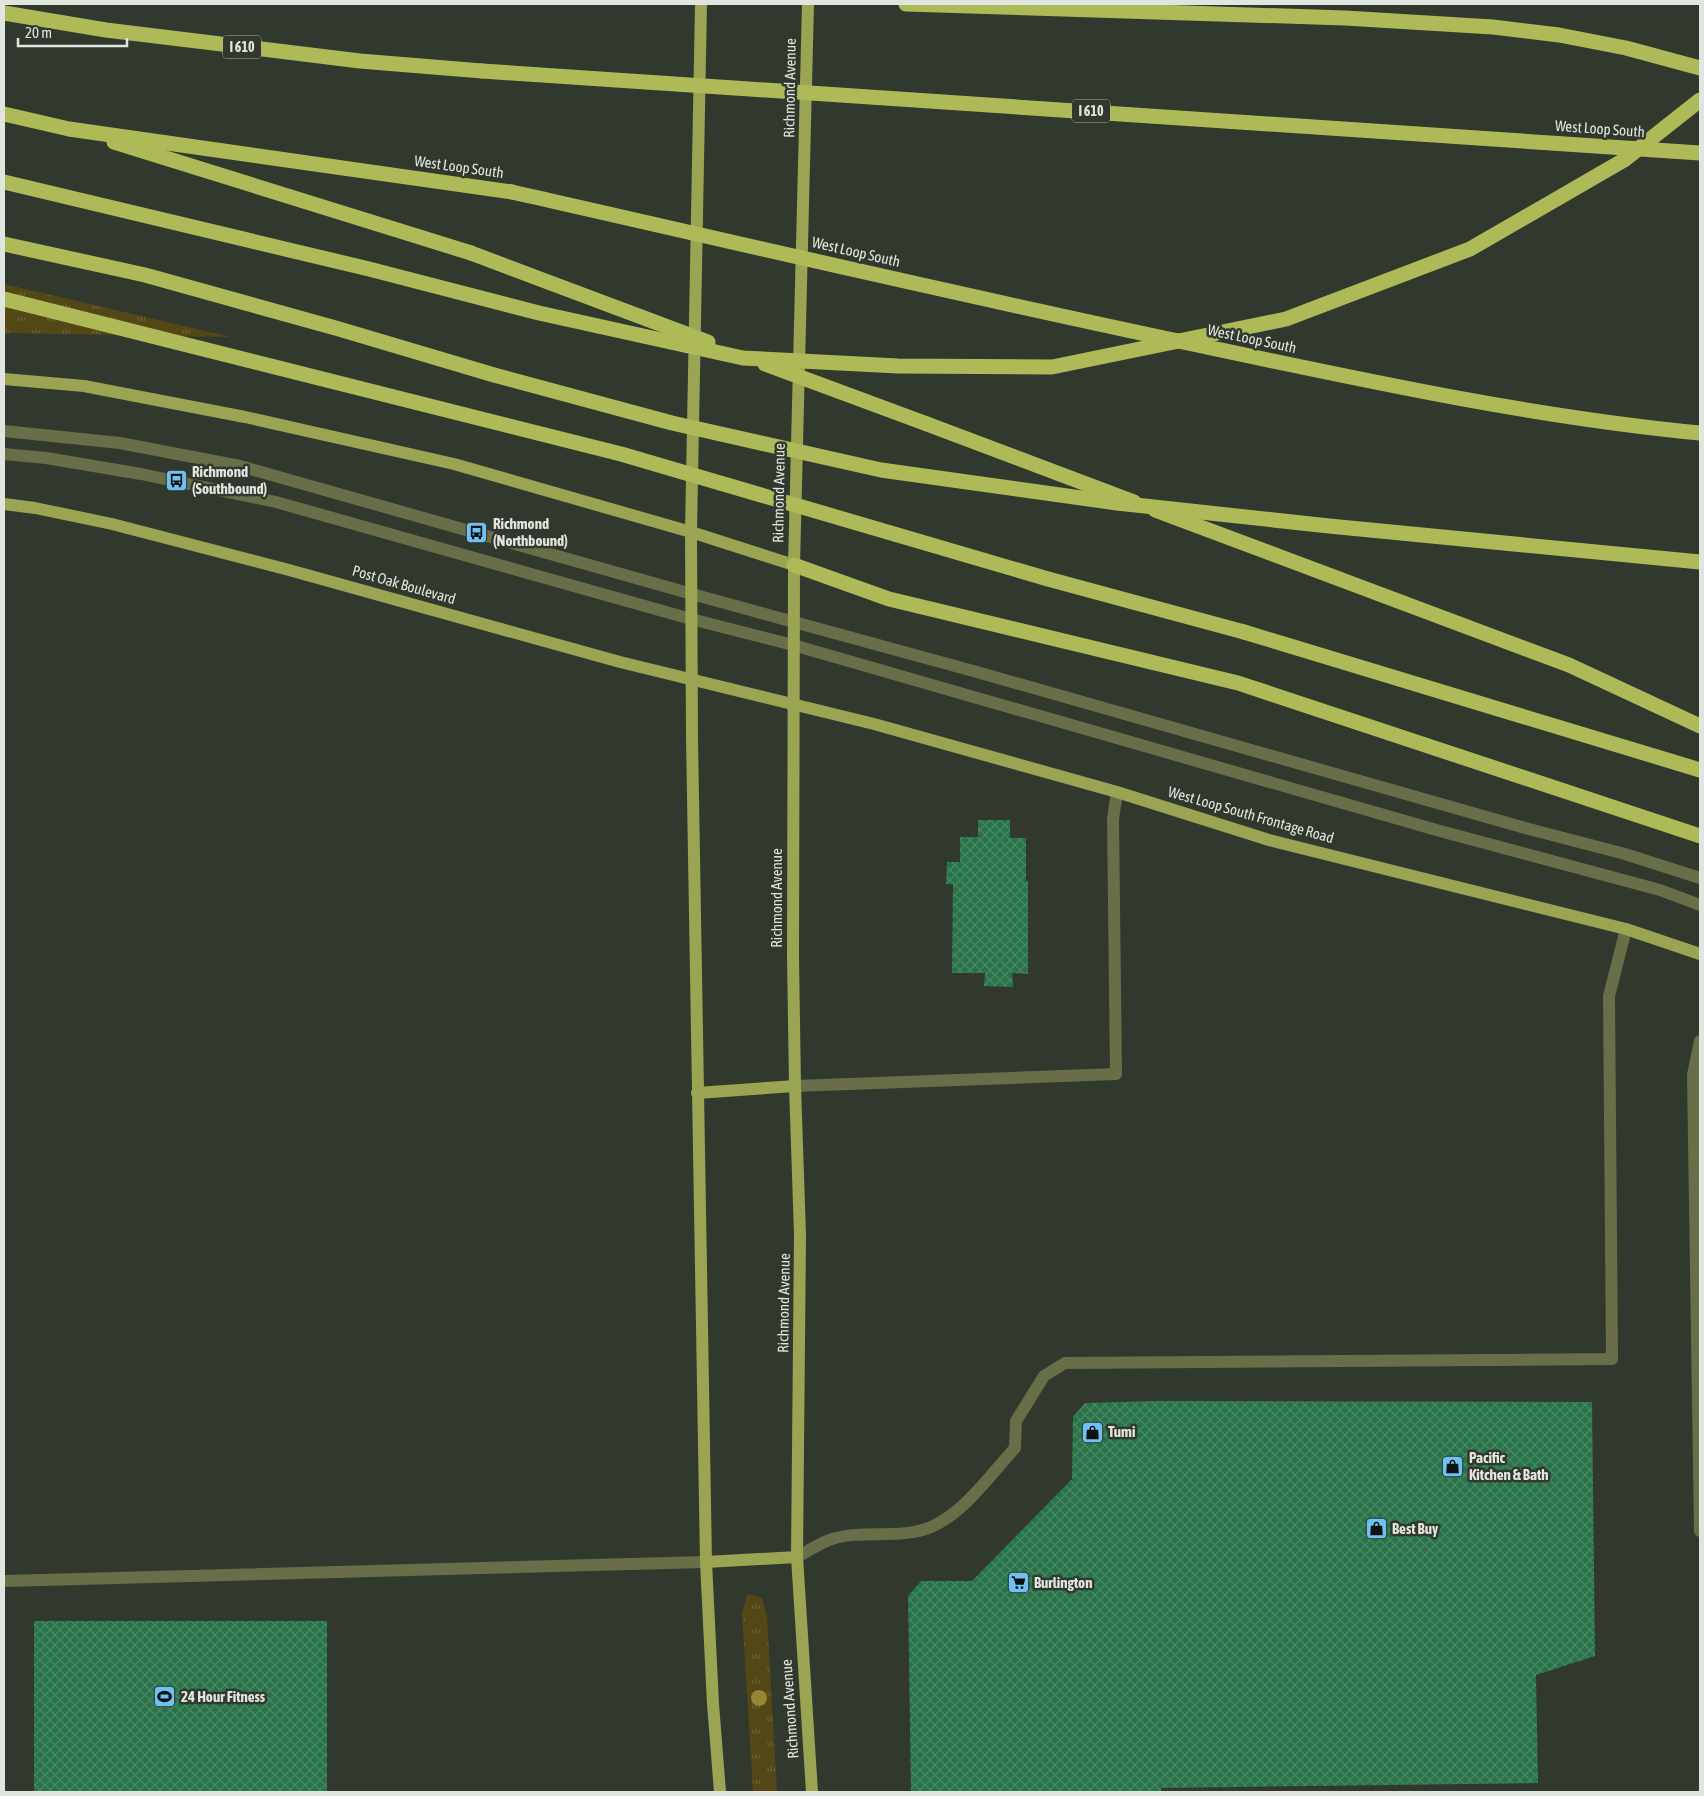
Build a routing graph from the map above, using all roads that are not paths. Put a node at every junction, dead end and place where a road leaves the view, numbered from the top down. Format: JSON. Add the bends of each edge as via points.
{"nodes":[{"id":1,"x":701,"y":4,"type":"edge"},
{"id":2,"x":808,"y":4,"type":"edge"},
{"id":3,"x":907,"y":4,"type":"edge"},
{"id":4,"x":1160,"y":4,"type":"edge"},
{"id":5,"x":1139,"y":10,"type":"junction"},
{"id":6,"x":4,"y":12,"type":"edge"},
{"id":7,"x":1700,"y":68,"type":"edge"},
{"id":8,"x":1700,"y":100,"type":"edge"},
{"id":9,"x":4,"y":114,"type":"edge"},
{"id":10,"x":69,"y":129,"type":"junction"},
{"id":11,"x":1700,"y":153,"type":"edge"},
{"id":12,"x":4,"y":182,"type":"edge"},
{"id":13,"x":4,"y":244,"type":"edge"},
{"id":14,"x":4,"y":299,"type":"edge"},
{"id":15,"x":4,"y":378,"type":"edge"},
{"id":16,"x":4,"y":431,"type":"edge"},
{"id":17,"x":1700,"y":433,"type":"edge"},
{"id":18,"x":4,"y":454,"type":"edge"},
{"id":19,"x":4,"y":504,"type":"edge"},
{"id":20,"x":692,"y":532,"type":"junction"},
{"id":21,"x":1700,"y":562,"type":"edge"},
{"id":22,"x":794,"y":565,"type":"junction"},
{"id":23,"x":692,"y":594,"type":"junction"},
{"id":24,"x":691,"y":619,"type":"junction"},
{"id":25,"x":794,"y":623,"type":"junction"},
{"id":26,"x":793,"y":645,"type":"junction"},
{"id":27,"x":692,"y":680,"type":"junction"},
{"id":28,"x":794,"y":704,"type":"junction"},
{"id":29,"x":1700,"y":726,"type":"edge"},
{"id":30,"x":1700,"y":770,"type":"edge"},
{"id":31,"x":1117,"y":792,"type":"junction"},
{"id":32,"x":1700,"y":836,"type":"edge"},
{"id":33,"x":1700,"y":878,"type":"edge"},
{"id":34,"x":1700,"y":905,"type":"edge"},
{"id":35,"x":1626,"y":929,"type":"junction"},
{"id":36,"x":1700,"y":954,"type":"edge"},
{"id":37,"x":1700,"y":1041,"type":"edge"},
{"id":38,"x":795,"y":1086,"type":"junction"},
{"id":39,"x":697,"y":1093,"type":"junction"},
{"id":40,"x":1700,"y":1531,"type":"edge"},
{"id":41,"x":797,"y":1557,"type":"junction"},
{"id":42,"x":706,"y":1562,"type":"junction"},
{"id":43,"x":4,"y":1581,"type":"edge"},
{"id":44,"x":720,"y":1792,"type":"edge"},
{"id":45,"x":812,"y":1792,"type":"edge"}],
"edges":[{"from":1,"to":20,"type":"main road"},
{"from":2,"to":22,"type":"main road","name":"Richmond Avenue"},
{"from":3,"to":5,"type":"highway"},
{"from":4,"to":5,"type":"highway"},
{"from":5,"to":7,"type":"highway","via":[[1421,21],[1493,27],[1559,35]]},
{"from":6,"to":11,"type":"highway","name":"West Loop South","number":"I 610","bridge":true,"via":[[106,30],[360,61]]},
{"from":8,"to":12,"type":"highway","bridge":true,"via":[[1624,160],[1470,249],[1286,318],[1052,367],[898,366],[742,358],[539,313],[370,269]]},
{"from":9,"to":10,"type":"highway","name":"West Loop South"},
{"from":10,"to":17,"type":"highway","name":"West Loop South","bridge":true,"via":[[512,192],[1038,312],[1346,377],[1510,406]]},
{"from":10,"to":29,"type":"highway","bridge":true,"via":[[471,254],[1569,665]]},
{"from":13,"to":21,"type":"highway","bridge":true,"via":[[146,274],[672,423],[881,470],[1117,503]]},
{"from":14,"to":30,"type":"highway","bridge":true,"via":[[621,454],[1048,579],[1244,632]]},
{"from":15,"to":20,"type":"main road","via":[[84,386],[245,417],[454,464]]},
{"from":16,"to":23,"type":"lane","via":[[120,443],[240,466]]},
{"from":18,"to":24,"type":"lane","via":[[141,474],[276,502]]},
{"from":19,"to":27,"type":"main road","name":"Post Oak Boulevard","via":[[121,527]]},
{"from":20,"to":22,"type":"main road"},
{"from":20,"to":23,"type":"main road"},
{"from":22,"to":25,"type":"main road","name":"Richmond Avenue"},
{"from":22,"to":32,"type":"highway","via":[[889,599],[1238,683]]},
{"from":23,"to":24,"type":"main road"},
{"from":23,"to":25,"type":"lane"},
{"from":24,"to":26,"type":"lane"},
{"from":24,"to":27,"type":"main road"},
{"from":25,"to":26,"type":"main road","name":"Richmond Avenue"},
{"from":25,"to":33,"type":"lane","via":[[1625,854]]},
{"from":26,"to":28,"type":"main road","name":"Richmond Avenue"},
{"from":26,"to":34,"type":"lane","via":[[1660,890]]},
{"from":27,"to":28,"type":"main road","name":"Post Oak Boulevard"},
{"from":27,"to":39,"type":"main road"},
{"from":28,"to":31,"type":"main road","name":"West Loop South Frontage Road"},
{"from":28,"to":38,"type":"main road","name":"Richmond Avenue"},
{"from":31,"to":35,"type":"main road","name":"West Loop South Frontage Road","via":[[1269,840]]},
{"from":31,"to":38,"type":"lane","via":[[1113,819],[1116,1074]]},
{"from":35,"to":36,"type":"main road","name":"West Loop South Frontage Road"},
{"from":35,"to":41,"type":"lane","via":[[1609,996],[1612,1359],[1065,1363],[1044,1376],[1016,1421],[1015,1448],[958,1511],[930,1527],[908,1532],[832,1539]]},
{"from":37,"to":40,"type":"lane","via":[[1693,1075]]},
{"from":38,"to":39,"type":"main road"},
{"from":38,"to":41,"type":"main road","name":"Richmond Avenue","via":[[800,1235]]},
{"from":39,"to":42,"type":"main road"},
{"from":41,"to":42,"type":"main road"},
{"from":41,"to":45,"type":"main road","name":"Richmond Avenue"},
{"from":42,"to":43,"type":"lane"},
{"from":42,"to":44,"type":"main road"}]}
